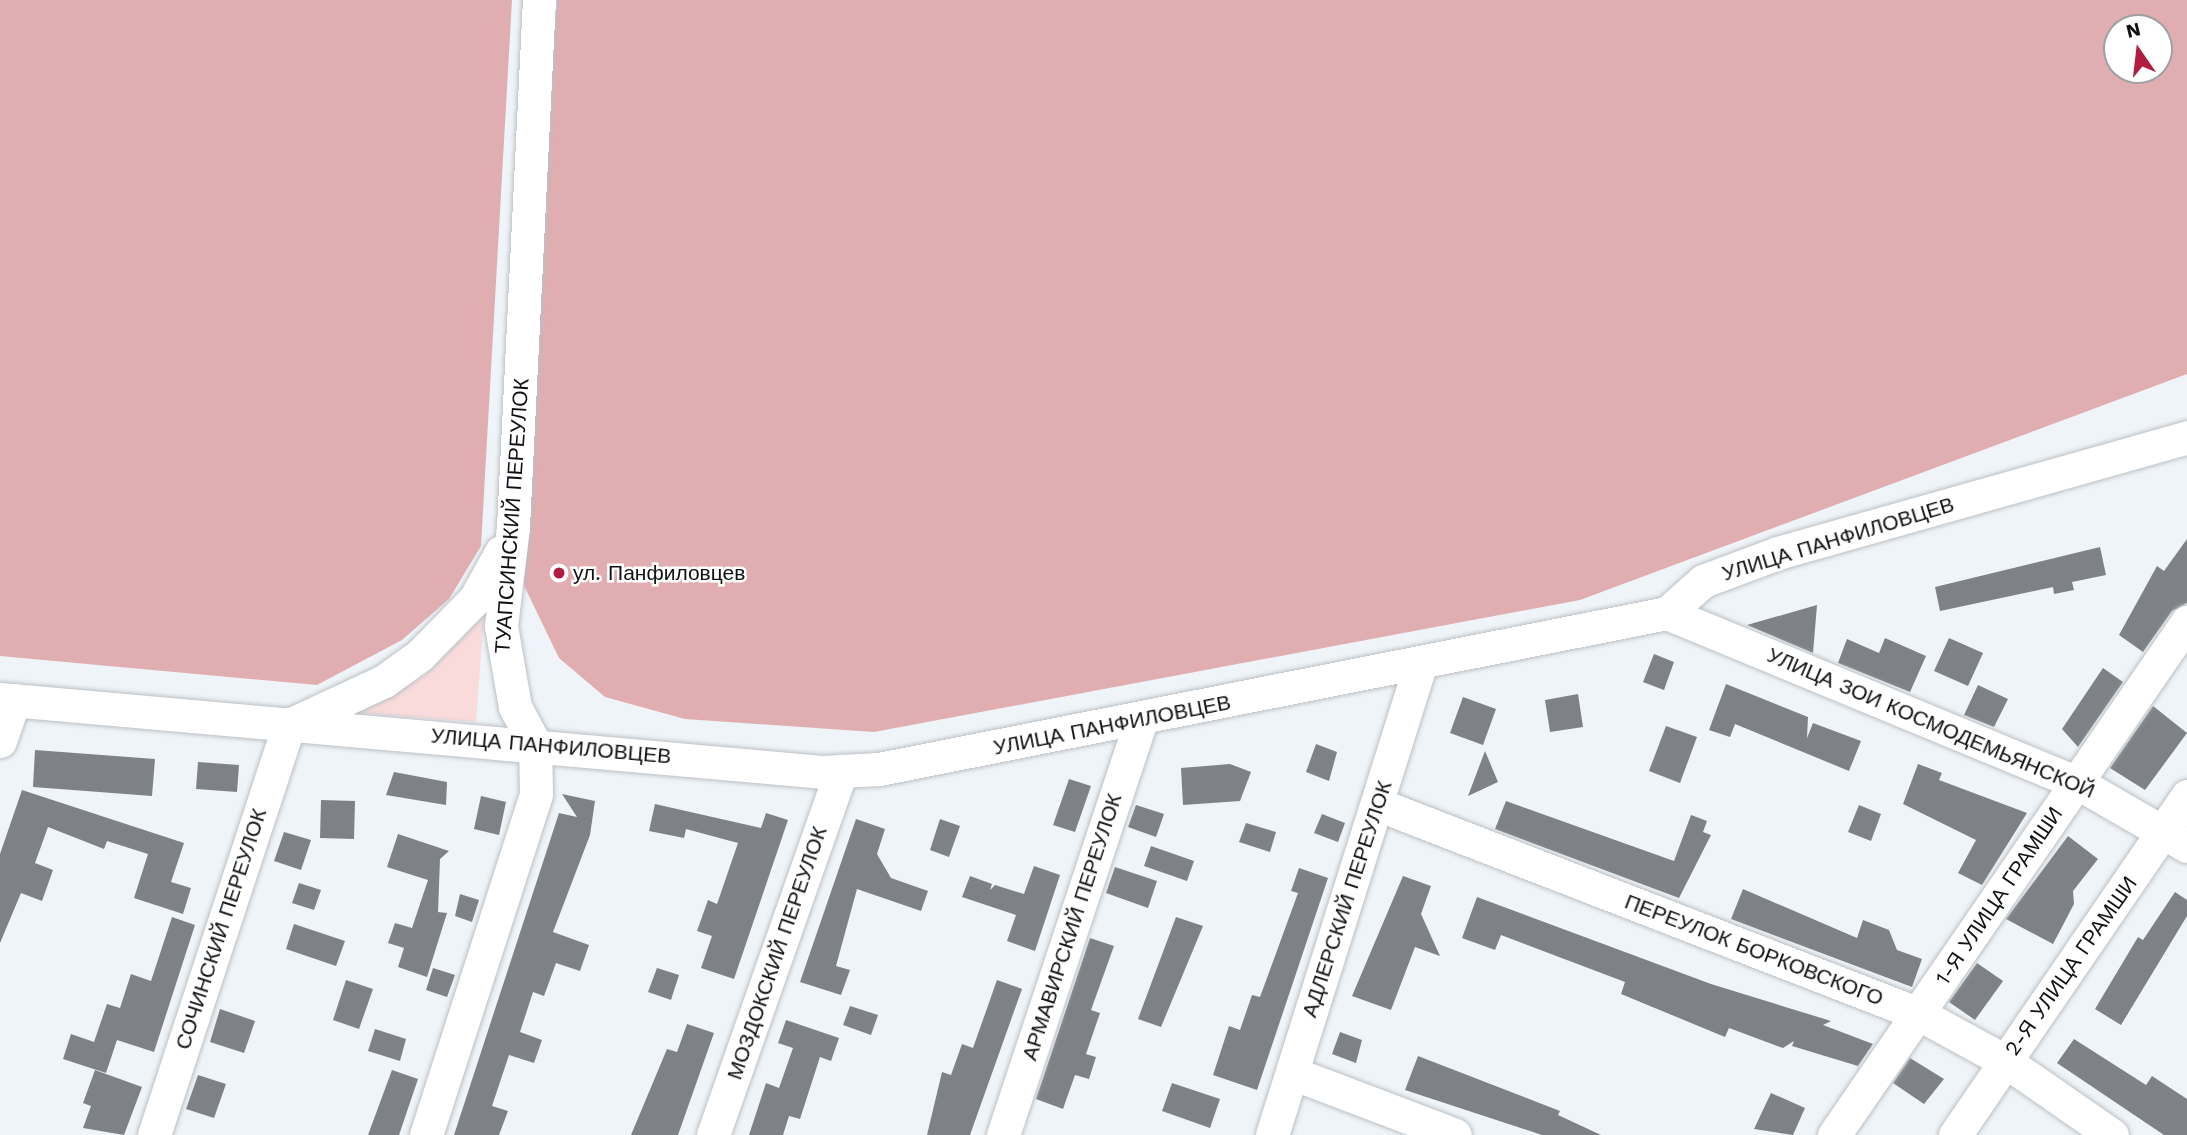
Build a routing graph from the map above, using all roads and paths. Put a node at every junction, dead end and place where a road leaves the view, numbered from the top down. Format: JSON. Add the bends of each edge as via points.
{"nodes":[{"id":1,"x":539,"y":0,"type":"edge"},
{"id":2,"x":2187,"y":438,"type":"edge"},
{"id":3,"x":513,"y":527,"type":"junction"},
{"id":4,"x":1667,"y":613,"type":"junction"},
{"id":5,"x":2187,"y":622,"type":"edge"},
{"id":6,"x":1421,"y":663,"type":"junction"},
{"id":7,"x":7,"y":699,"type":"edge"},
{"id":8,"x":1141,"y":720,"type":"junction"},
{"id":9,"x":289,"y":724,"type":"junction"},
{"id":10,"x":0,"y":741,"type":"edge"},
{"id":11,"x":535,"y":744,"type":"junction"},
{"id":12,"x":841,"y":771,"type":"junction"},
{"id":13,"x":2076,"y":782,"type":"junction"},
{"id":14,"x":2187,"y":796,"type":"edge"},
{"id":15,"x":1377,"y":804,"type":"junction"},
{"id":16,"x":2176,"y":839,"type":"edge"},
{"id":17,"x":1919,"y":1014,"type":"junction"},
{"id":18,"x":2005,"y":1061,"type":"junction"},
{"id":19,"x":1292,"y":1073,"type":"junction"},
{"id":20,"x":154,"y":1135,"type":"edge"},
{"id":21,"x":426,"y":1135,"type":"edge"},
{"id":22,"x":713,"y":1135,"type":"edge"},
{"id":23,"x":1003,"y":1135,"type":"edge"},
{"id":24,"x":1272,"y":1135,"type":"edge"},
{"id":25,"x":1455,"y":1135,"type":"edge"},
{"id":26,"x":1835,"y":1135,"type":"edge"},
{"id":27,"x":1955,"y":1135,"type":"edge"},
{"id":28,"x":2112,"y":1135,"type":"edge"}],
"edges":[{"from":1,"to":3,"type":"street","name":"ТУАПСИНСКИЙ ПЕРЕУЛОК"},
{"from":2,"to":4,"type":"street","name":"УЛИЦА ПАНФИЛОВЦЕВ","via":[[1778,553],[1703,581]]},
{"from":3,"to":9,"type":"street","via":[[475,599],[420,655],[384,681]]},
{"from":3,"to":11,"type":"street","name":"ТУАПСИНСКИЙ ПЕРЕУЛОК","via":[[504,580],[503,664]]},
{"from":4,"to":6,"type":"street","name":"УЛИЦА ПАНФИЛОВЦЕВ"},
{"from":4,"to":13,"type":"street","name":"УЛИЦА ЗОИ КОСМОДЕМЬЯНСКОЙ"},
{"from":5,"to":13,"type":"street","name":"1-Я УЛИЦА ГРАМШИ"},
{"from":6,"to":8,"type":"street","name":"УЛИЦА ПАНФИЛОВЦЕВ"},
{"from":6,"to":15,"type":"street","name":"АДЛЕРСКИЙ ПЕРЕУЛОК"},
{"from":7,"to":9,"type":"street","name":"УЛИЦА ПАНФИЛОВЦЕВ"},
{"from":7,"to":10,"type":"street"},
{"from":8,"to":12,"type":"street","name":"УЛИЦА ПАНФИЛОВЦЕВ"},
{"from":8,"to":23,"type":"street","name":"АРМАВИРСКИЙ ПЕРЕУЛОК"},
{"from":9,"to":11,"type":"street","name":"УЛИЦА ПАНФИЛОВЦЕВ"},
{"from":9,"to":20,"type":"street","name":"СОЧИНСКИЙ ПЕРЕУЛОК"},
{"from":11,"to":12,"type":"street","name":"УЛИЦА ПАНФИЛОВЦЕВ"},
{"from":11,"to":21,"type":"street","name":"ТУАПСИНСКИЙ ПЕРЕУЛОК","via":[[536,794]]},
{"from":12,"to":22,"type":"street","name":"МОЗДОКСКИЙ ПЕРЕУЛОК"},
{"from":13,"to":16,"type":"street","name":"УЛИЦА ЗОИ КОСМОДЕМЬЯНСКОЙ"},
{"from":13,"to":17,"type":"street","name":"1-Я УЛИЦА ГРАМШИ"},
{"from":14,"to":16,"type":"street","name":"2-Я УЛИЦА ГРАМШИ"},
{"from":15,"to":17,"type":"street","name":"ПЕРЕУЛОК БОРКОВСКОГО"},
{"from":15,"to":19,"type":"street","name":"АДЛЕРСКИЙ ПЕРЕУЛОК"},
{"from":16,"to":18,"type":"street","name":"2-Я УЛИЦА ГРАМШИ"},
{"from":17,"to":18,"type":"street","name":"ПЕРЕУЛОК БОРКОВСКОГО"},
{"from":17,"to":26,"type":"street","name":"1-Я УЛИЦА ГРАМШИ"},
{"from":18,"to":27,"type":"street","name":"2-Я УЛИЦА ГРАМШИ"},
{"from":18,"to":28,"type":"street","name":"ПЕРЕУЛОК БОРКОВСКОГО"},
{"from":19,"to":24,"type":"street","name":"АДЛЕРСКИЙ ПЕРЕУЛОК"},
{"from":19,"to":25,"type":"street"}]}
